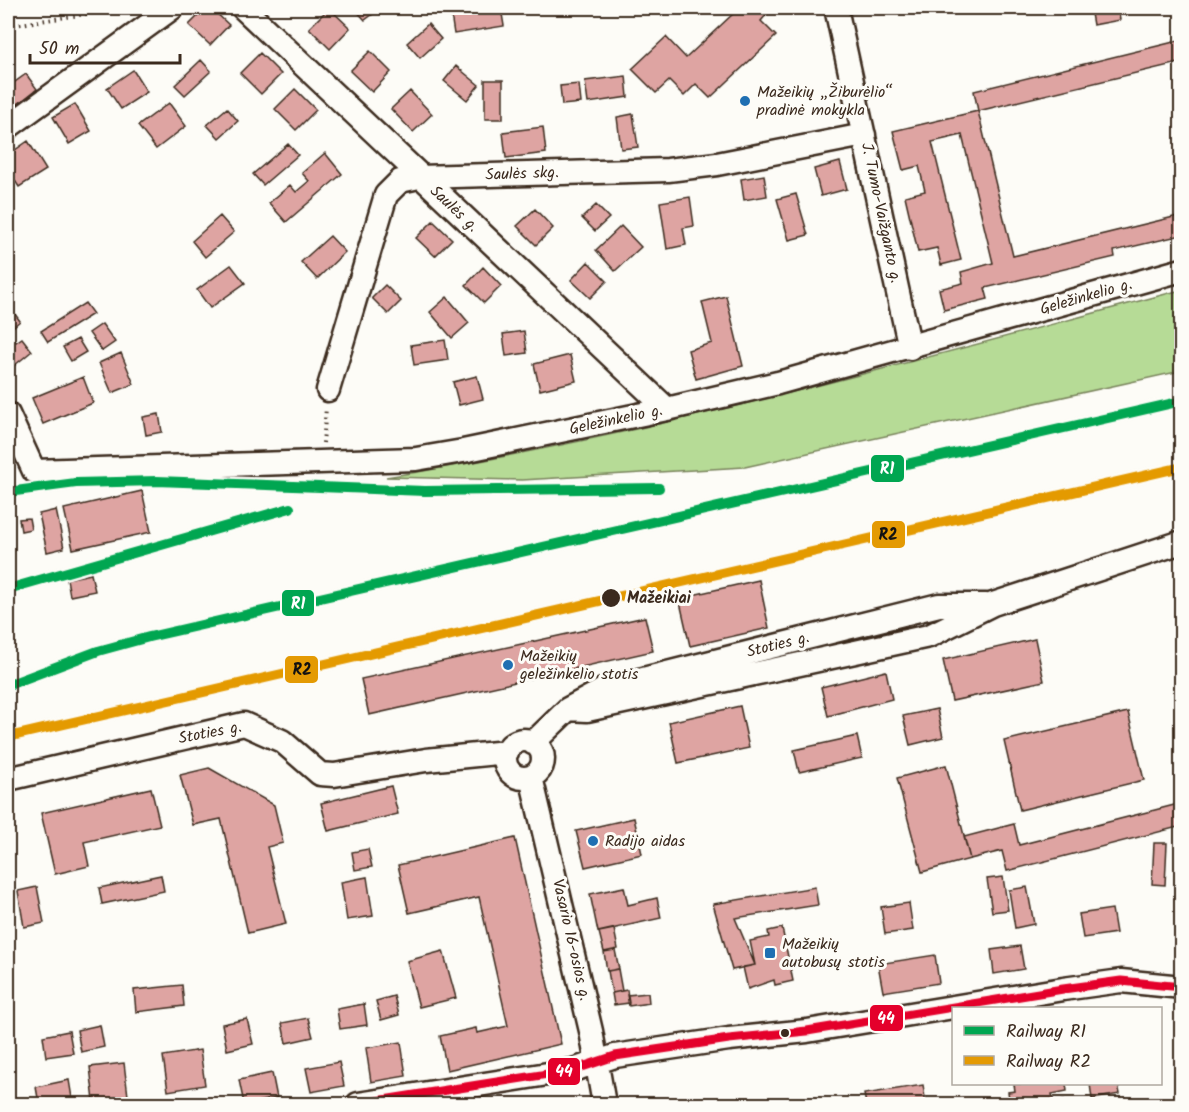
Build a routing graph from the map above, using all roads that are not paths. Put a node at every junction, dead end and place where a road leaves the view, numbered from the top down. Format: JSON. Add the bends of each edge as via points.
{"nodes":[{"id":1,"x":172,"y":8,"type":"edge"},
{"id":2,"x":243,"y":8,"type":"edge"},
{"id":3,"x":836,"y":8,"type":"edge"},
{"id":4,"x":8,"y":127,"type":"edge"},
{"id":5,"x":864,"y":135,"type":"junction"},
{"id":6,"x":419,"y":177,"type":"junction"},
{"id":7,"x":1182,"y":270,"type":"edge"},
{"id":8,"x":910,"y":348,"type":"junction"},
{"id":9,"x":328,"y":390,"type":"dead end"},
{"id":10,"x":667,"y":409,"type":"junction"},
{"id":11,"x":8,"y":414,"type":"edge"},
{"id":12,"x":1182,"y":542,"type":"edge"},
{"id":13,"x":533,"y":743,"type":"junction"},
{"id":14,"x":507,"y":752,"type":"junction"},
{"id":15,"x":531,"y":777,"type":"junction"},
{"id":16,"x":8,"y":779,"type":"edge"},
{"id":17,"x":1182,"y":987,"type":"edge"},
{"id":18,"x":955,"y":1007,"type":"edge"},
{"id":19,"x":952,"y":1008,"type":"edge"},
{"id":20,"x":596,"y":1062,"type":"junction"},
{"id":21,"x":358,"y":1104,"type":"edge"},
{"id":22,"x":604,"y":1104,"type":"edge"}],
"edges":[{"from":1,"to":4,"type":"street"},
{"from":2,"to":6,"type":"street","name":"Saulės g."},
{"from":3,"to":5,"type":"street","name":"J. Tumo-Vaižganto g."},
{"from":5,"to":6,"type":"street","name":"Saulės skg.","via":[[668,170]]},
{"from":5,"to":8,"type":"street","name":"J. Tumo-Vaižganto g."},
{"from":6,"to":9,"type":"street","name":"Saulės skg.","via":[[400,181],[386,195]]},
{"from":6,"to":10,"type":"street","name":"Saulės g."},
{"from":7,"to":8,"type":"street","name":"Geležinkelio g."},
{"from":8,"to":10,"type":"street","name":"Geležinkelio g."},
{"from":10,"to":11,"type":"street","name":"Geležinkelio g.","via":[[416,459],[34,471]]},
{"from":12,"to":13,"type":"street","name":"Stoties g.","via":[[993,604],[939,605],[607,688],[568,709]]},
{"from":13,"to":14,"type":"street","via":[[515,743]]},
{"from":13,"to":15,"type":"street","via":[[543,758],[540,770]]},
{"from":14,"to":15,"type":"street","via":[[506,765],[513,774]]},
{"from":14,"to":16,"type":"street","name":"Stoties g.","via":[[320,774],[282,741],[244,723]]},
{"from":15,"to":20,"type":"street","name":"Vasario 16-osios g.","via":[[546,829]]},
{"from":17,"to":18,"type":"street","via":[[1110,982]]},
{"from":19,"to":20,"type":"street","via":[[626,1054]]},
{"from":20,"to":21,"type":"street","via":[[573,1070]]},
{"from":20,"to":22,"type":"street","name":"Vasario 16-osios g."}]}
